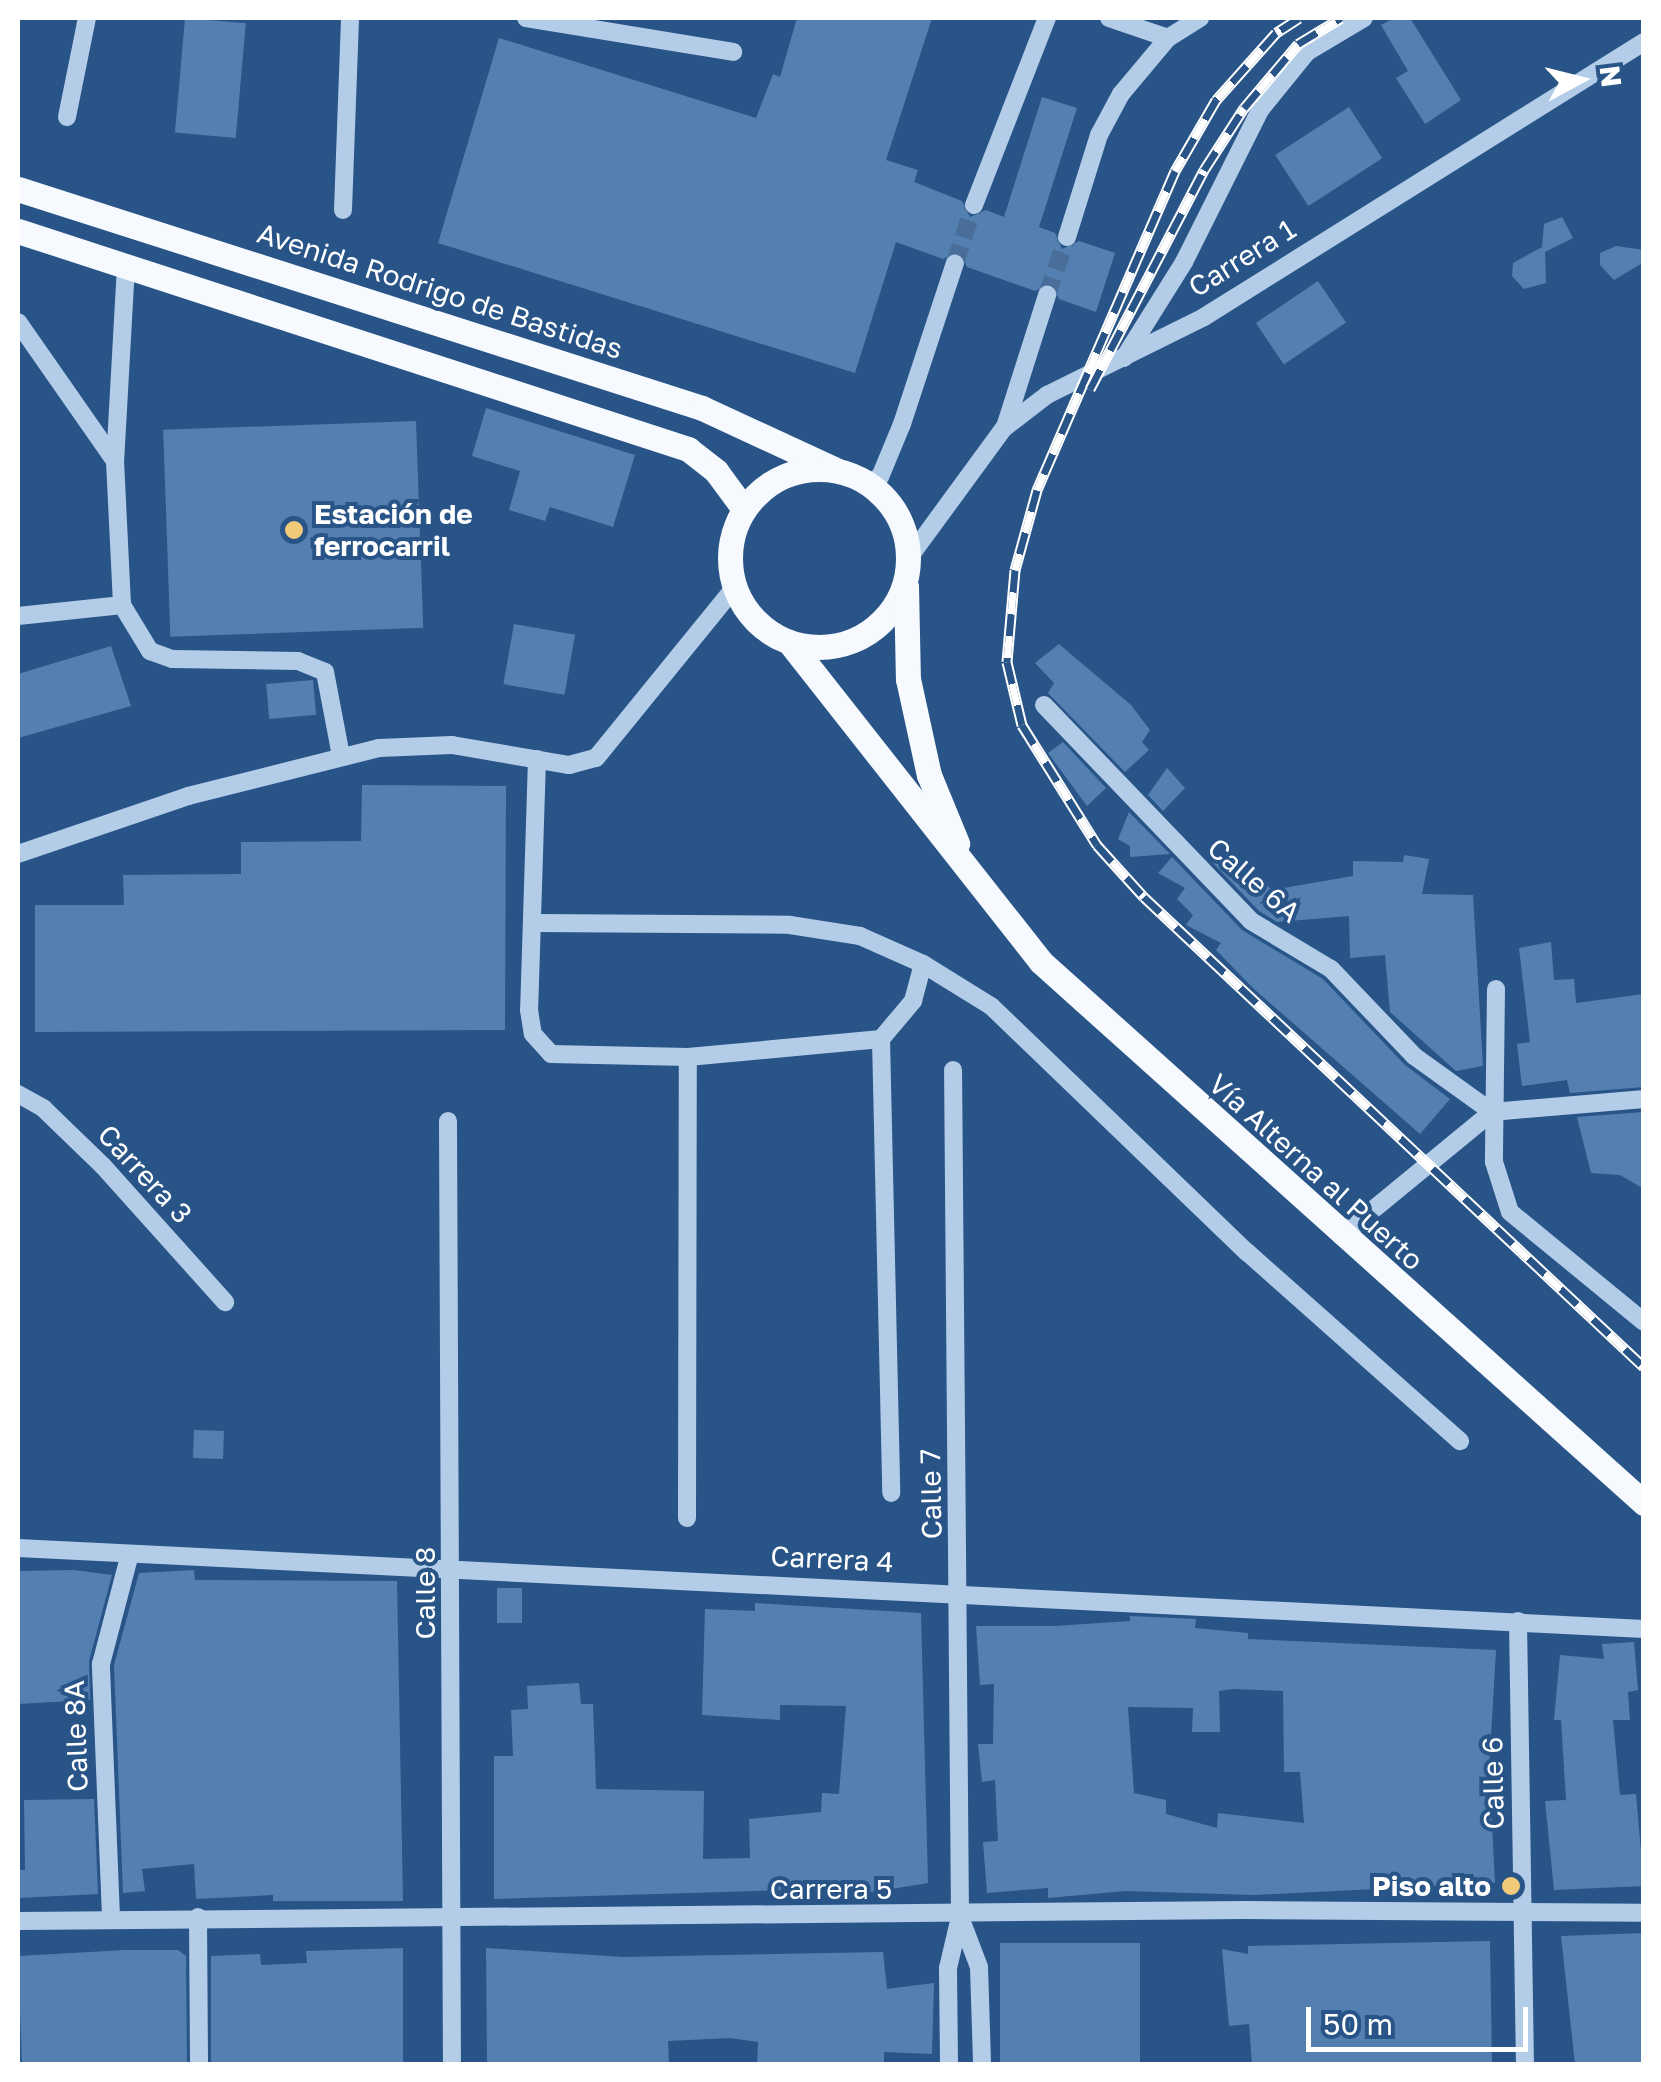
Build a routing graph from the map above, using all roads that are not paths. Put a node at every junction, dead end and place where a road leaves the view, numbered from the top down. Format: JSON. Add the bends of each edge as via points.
{"nodes":[{"id":1,"x":86,"y":18,"type":"edge"},
{"id":2,"x":350,"y":18,"type":"edge"},
{"id":3,"x":526,"y":18,"type":"edge"},
{"id":4,"x":1047,"y":18,"type":"edge"},
{"id":5,"x":1108,"y":18,"type":"edge"},
{"id":6,"x":1200,"y":18,"type":"edge"},
{"id":7,"x":1364,"y":18,"type":"edge"},
{"id":8,"x":1168,"y":38,"type":"junction"},
{"id":9,"x":1644,"y":42,"type":"edge"},
{"id":10,"x":733,"y":52,"type":"dead end"},
{"id":11,"x":66,"y":117,"type":"dead end"},
{"id":12,"x":18,"y":190,"type":"edge"},
{"id":13,"x":974,"y":205,"type":"tunnel mouth"},
{"id":14,"x":343,"y":210,"type":"dead end"},
{"id":15,"x":18,"y":231,"type":"edge"},
{"id":16,"x":1067,"y":237,"type":"tunnel mouth"},
{"id":17,"x":956,"y":263,"type":"tunnel mouth"},
{"id":18,"x":126,"y":266,"type":"junction"},
{"id":19,"x":1047,"y":295,"type":"tunnel mouth"},
{"id":20,"x":18,"y":322,"type":"edge"},
{"id":21,"x":1123,"y":358,"type":"junction"},
{"id":22,"x":1004,"y":428,"type":"junction"},
{"id":23,"x":115,"y":461,"type":"junction"},
{"id":24,"x":836,"y":470,"type":"junction"},
{"id":25,"x":868,"y":483,"type":"junction"},
{"id":26,"x":744,"y":510,"type":"junction"},
{"id":27,"x":907,"y":570,"type":"junction"},
{"id":28,"x":734,"y":587,"type":"junction"},
{"id":29,"x":122,"y":605,"type":"junction"},
{"id":30,"x":18,"y":616,"type":"edge"},
{"id":31,"x":790,"y":643,"type":"junction"},
{"id":32,"x":1044,"y":705,"type":"dead end"},
{"id":33,"x":341,"y":756,"type":"junction"},
{"id":34,"x":537,"y":760,"type":"junction"},
{"id":35,"x":18,"y":854,"type":"edge"},
{"id":36,"x":967,"y":866,"type":"junction"},
{"id":37,"x":534,"y":923,"type":"junction"},
{"id":38,"x":923,"y":964,"type":"junction"},
{"id":39,"x":1496,"y":988,"type":"dead end"},
{"id":40,"x":881,"y":1039,"type":"junction"},
{"id":41,"x":688,"y":1057,"type":"junction"},
{"id":42,"x":954,"y":1070,"type":"dead end"},
{"id":43,"x":18,"y":1094,"type":"edge"},
{"id":44,"x":1644,"y":1099,"type":"edge"},
{"id":45,"x":1492,"y":1112,"type":"junction"},
{"id":46,"x":448,"y":1121,"type":"dead end"},
{"id":47,"x":1341,"y":1236,"type":"junction"},
{"id":48,"x":225,"y":1302,"type":"dead end"},
{"id":49,"x":1644,"y":1322,"type":"edge"},
{"id":50,"x":1460,"y":1441,"type":"dead end"},
{"id":51,"x":891,"y":1493,"type":"dead end"},
{"id":52,"x":1644,"y":1503,"type":"edge"},
{"id":53,"x":687,"y":1518,"type":"dead end"},
{"id":54,"x":18,"y":1548,"type":"edge"},
{"id":55,"x":129,"y":1557,"type":"junction"},
{"id":56,"x":452,"y":1566,"type":"junction"},
{"id":57,"x":960,"y":1593,"type":"junction"},
{"id":58,"x":1518,"y":1620,"type":"junction"},
{"id":59,"x":1644,"y":1629,"type":"edge"},
{"id":60,"x":1522,"y":1913,"type":"junction"},
{"id":61,"x":1644,"y":1913,"type":"edge"},
{"id":62,"x":110,"y":1917,"type":"junction"},
{"id":63,"x":198,"y":1917,"type":"junction"},
{"id":64,"x":452,"y":1917,"type":"junction"},
{"id":65,"x":960,"y":1917,"type":"junction"},
{"id":66,"x":18,"y":1921,"type":"edge"},
{"id":67,"x":199,"y":2064,"type":"edge"},
{"id":68,"x":452,"y":2064,"type":"edge"},
{"id":69,"x":949,"y":2064,"type":"edge"},
{"id":70,"x":982,"y":2064,"type":"edge"},
{"id":71,"x":1525,"y":2064,"type":"edge"}],
"edges":[{"from":1,"to":11,"type":"street"},
{"from":2,"to":14,"type":"street"},
{"from":3,"to":10,"type":"street"},
{"from":4,"to":13,"type":"street"},
{"from":5,"to":8,"type":"street"},
{"from":6,"to":8,"type":"street"},
{"from":7,"to":21,"type":"street","via":[[1307,52],[1260,110],[1184,262]]},
{"from":8,"to":16,"type":"street","via":[[1121,94],[1099,134]]},
{"from":9,"to":21,"type":"street","name":"Carrera 1","via":[[1204,317]]},
{"from":12,"to":24,"type":"main road","name":"Avenida Rodrigo de Bastidas","via":[[702,408]]},
{"from":15,"to":18,"type":"main road"},
{"from":17,"to":25,"type":"street","via":[[902,424],[880,476]]},
{"from":18,"to":23,"type":"street"},
{"from":18,"to":26,"type":"main road","via":[[688,449],[716,471]]},
{"from":19,"to":22,"type":"street"},
{"from":20,"to":23,"type":"street"},
{"from":21,"to":22,"type":"street","name":"Carrera 1","via":[[1046,395]]},
{"from":22,"to":27,"type":"street","name":"Carrera 1"},
{"from":23,"to":29,"type":"street"},
{"from":24,"to":25,"type":"main road"},
{"from":24,"to":26,"type":"main road","via":[[784,475]]},
{"from":25,"to":27,"type":"main road","via":[[898,516]]},
{"from":26,"to":28,"type":"main road","via":[[731,547]]},
{"from":27,"to":31,"type":"main road","name":"Carrera 1","via":[[894,608],[848,643]]},
{"from":27,"to":36,"type":"main road","name":"Vía Alterna al Puerto","via":[[908,679],[921,737]]},
{"from":28,"to":31,"type":"main road","via":[[766,630]]},
{"from":28,"to":34,"type":"street","via":[[613,745],[570,765]]},
{"from":29,"to":30,"type":"street"},
{"from":29,"to":33,"type":"street","via":[[150,651],[172,659],[298,662],[325,672]]},
{"from":31,"to":36,"type":"main road","name":"Vía Alterna al Puerto"},
{"from":32,"to":45,"type":"street","name":"Calle 6A","via":[[1236,908],[1331,969],[1414,1056]]},
{"from":33,"to":34,"type":"street","via":[[412,744]]},
{"from":33,"to":35,"type":"street","via":[[188,796]]},
{"from":34,"to":37,"type":"street"},
{"from":36,"to":47,"type":"main road","name":"Vía Alterna al Puerto","via":[[1041,962]]},
{"from":37,"to":38,"type":"street","via":[[790,926],[860,936]]},
{"from":37,"to":41,"type":"street","via":[[528,1010],[533,1034],[552,1054]]},
{"from":38,"to":40,"type":"street","via":[[913,1002]]},
{"from":38,"to":50,"type":"street","via":[[991,1006],[1247,1252]]},
{"from":39,"to":45,"type":"street"},
{"from":40,"to":41,"type":"street"},
{"from":40,"to":51,"type":"street"},
{"from":41,"to":53,"type":"street"},
{"from":42,"to":57,"type":"street","name":"Calle 7"},
{"from":43,"to":48,"type":"street","name":"Carrera 3","via":[[103,1166]]},
{"from":44,"to":45,"type":"street"},
{"from":45,"to":47,"type":"street"},
{"from":45,"to":49,"type":"street","via":[[1494,1162],[1510,1212]]},
{"from":46,"to":56,"type":"street","name":"Calle 8"},
{"from":47,"to":52,"type":"main road","name":"Vía Alterna al Puerto"},
{"from":54,"to":55,"type":"street","name":"Carrera 4"},
{"from":55,"to":56,"type":"street","name":"Carrera 4"},
{"from":55,"to":62,"type":"street","name":"Calle 8A","via":[[101,1664]]},
{"from":56,"to":57,"type":"street","name":"Carrera 4"},
{"from":56,"to":64,"type":"street","name":"Calle 8"},
{"from":57,"to":58,"type":"street","name":"Carrera 4"},
{"from":57,"to":65,"type":"street","name":"Calle 7"},
{"from":58,"to":59,"type":"street","name":"Carrera 4"},
{"from":58,"to":60,"type":"street","name":"Calle 6"},
{"from":60,"to":61,"type":"street","name":"Carrera 5"},
{"from":60,"to":65,"type":"street","name":"Carrera 5"},
{"from":60,"to":71,"type":"street","name":"Calle 6"},
{"from":62,"to":63,"type":"street","name":"Carrera 5"},
{"from":62,"to":66,"type":"street","name":"Carrera 5"},
{"from":63,"to":64,"type":"street","name":"Carrera 5"},
{"from":63,"to":67,"type":"street"},
{"from":64,"to":65,"type":"street","name":"Carrera 5"},
{"from":64,"to":68,"type":"street","name":"Calle 8"},
{"from":65,"to":69,"type":"street","name":"Calle 7","via":[[948,1968]]},
{"from":65,"to":70,"type":"street","name":"Calle 7","via":[[979,1967]]}]}
